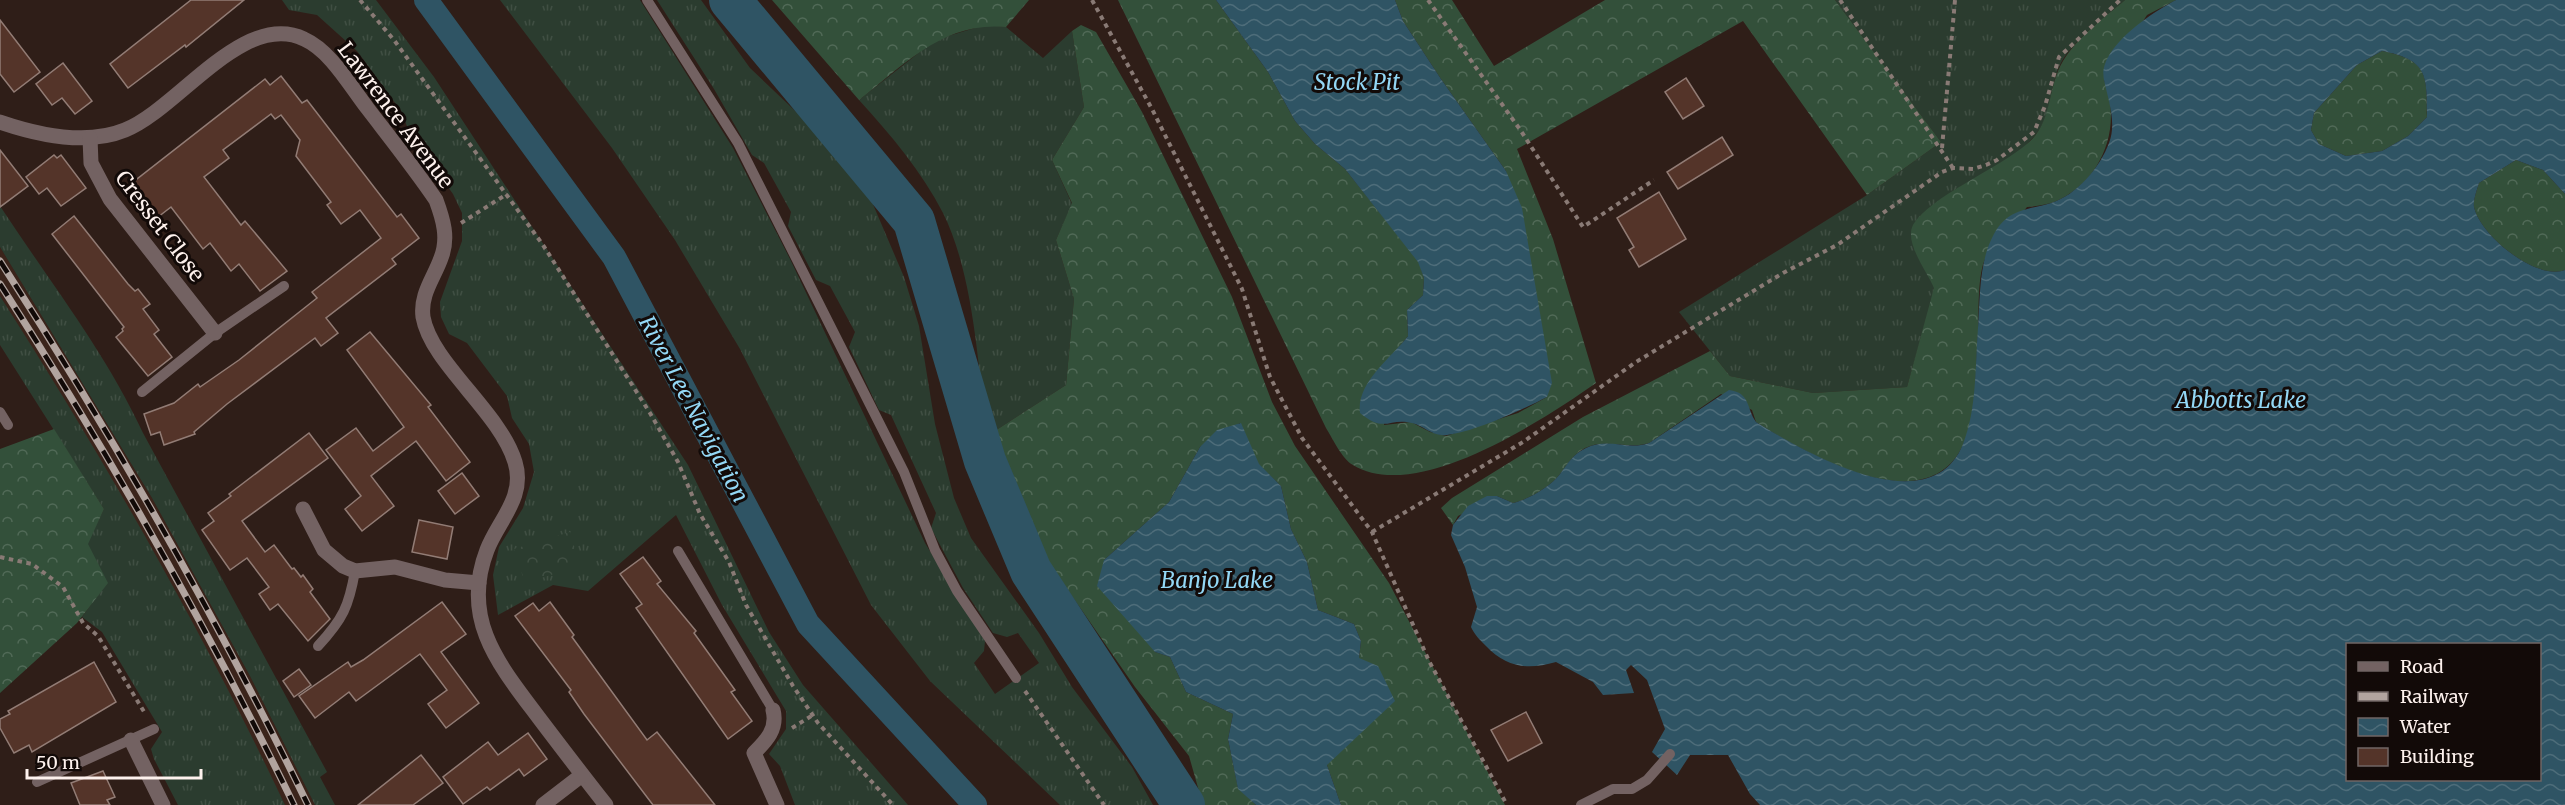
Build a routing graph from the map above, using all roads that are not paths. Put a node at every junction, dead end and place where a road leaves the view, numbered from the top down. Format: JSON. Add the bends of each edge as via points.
{"nodes":[{"id":1,"x":647,"y":0,"type":"edge"},
{"id":2,"x":0,"y":122,"type":"edge"},
{"id":3,"x":90,"y":138,"type":"junction"},
{"id":4,"x":284,"y":286,"type":"dead end"},
{"id":5,"x":215,"y":333,"type":"junction"},
{"id":6,"x":142,"y":392,"type":"dead end"},
{"id":7,"x":0,"y":412,"type":"edge"},
{"id":8,"x":8,"y":425,"type":"dead end"},
{"id":9,"x":303,"y":509,"type":"dead end"},
{"id":10,"x":678,"y":551,"type":"dead end"},
{"id":11,"x":355,"y":571,"type":"junction"},
{"id":12,"x":479,"y":583,"type":"junction"},
{"id":13,"x":318,"y":646,"type":"dead end"},
{"id":14,"x":1016,"y":678,"type":"road end"},
{"id":15,"x":773,"y":710,"type":"joint"},
{"id":16,"x":154,"y":729,"type":"road end"},
{"id":17,"x":131,"y":740,"type":"junction"},
{"id":18,"x":1670,"y":754,"type":"dead end"},
{"id":19,"x":582,"y":775,"type":"junction"},
{"id":20,"x":37,"y":782,"type":"dead end"},
{"id":21,"x":164,"y":805,"type":"edge"},
{"id":22,"x":543,"y":805,"type":"edge"},
{"id":23,"x":606,"y":805,"type":"edge"},
{"id":24,"x":777,"y":805,"type":"edge"},
{"id":25,"x":1581,"y":805,"type":"edge"}],
"edges":[{"from":1,"to":14,"type":"lane","via":[[738,143],[904,472],[935,550],[957,591]]},
{"from":2,"to":3,"type":"street","name":"Lawrence Avenue","via":[[53,135]]},
{"from":3,"to":5,"type":"street","name":"Cresset Close","via":[[91,163],[110,199]]},
{"from":3,"to":12,"type":"street","name":"Lawrence Avenue","via":[[138,124],[256,37],[293,35],[316,46],[328,58],[436,200],[445,233],[442,256],[423,299],[425,326],[436,347],[507,442],[517,467],[517,491],[487,549]]},
{"from":4,"to":5,"type":"lane"},
{"from":5,"to":6,"type":"lane"},
{"from":7,"to":8,"type":"lane"},
{"from":9,"to":11,"type":"street","via":[[324,550]]},
{"from":10,"to":15,"type":"lane"},
{"from":11,"to":12,"type":"street","via":[[395,567],[445,580]]},
{"from":11,"to":13,"type":"lane","via":[[349,605],[338,625]]},
{"from":12,"to":19,"type":"street","name":"Lawrence Avenue","via":[[480,617],[498,664]]},
{"from":15,"to":24,"type":"street","via":[[772,732],[754,753]]},
{"from":16,"to":17,"type":"lane"},
{"from":17,"to":20,"type":"lane"},
{"from":17,"to":21,"type":"street"},
{"from":18,"to":25,"type":"lane","via":[[1647,780],[1632,789],[1613,789]]},
{"from":19,"to":22,"type":"street"},
{"from":19,"to":23,"type":"street","name":"Lawrence Avenue"}]}
